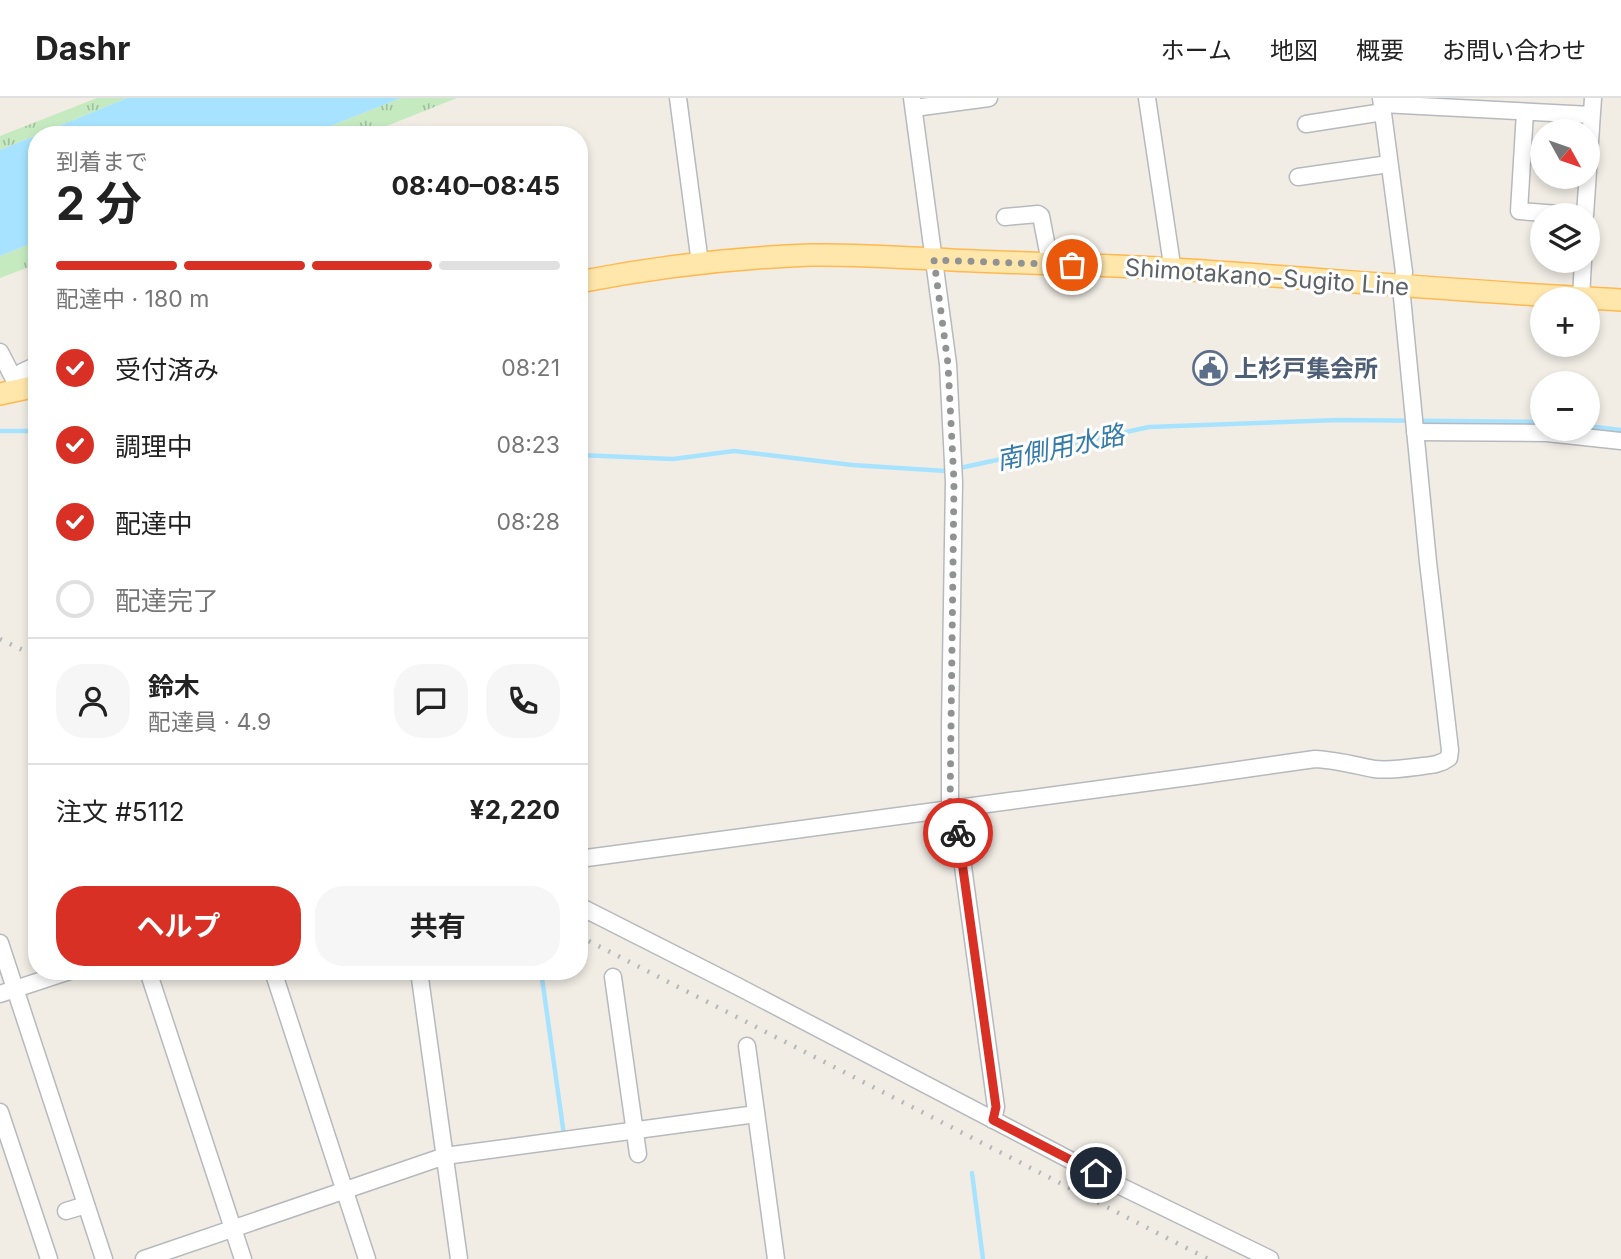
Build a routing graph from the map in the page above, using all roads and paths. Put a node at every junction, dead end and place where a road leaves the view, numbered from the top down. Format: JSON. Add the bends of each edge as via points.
{"nodes":[{"id":1,"x":678,"y":98,"type":"edge"},
{"id":2,"x":989,"y":98,"type":"edge"},
{"id":3,"x":1147,"y":98,"type":"edge"},
{"id":4,"x":1593,"y":98,"type":"edge"},
{"id":5,"x":913,"y":103,"type":"edge"},
{"id":6,"x":1382,"y":105,"type":"edge"},
{"id":7,"x":1525,"y":112,"type":"junction"},
{"id":8,"x":1591,"y":115,"type":"junction"},
{"id":9,"x":1306,"y":124,"type":"dead end"},
{"id":10,"x":1389,"y":164,"type":"junction"},
{"id":11,"x":1298,"y":177,"type":"dead end"},
{"id":12,"x":1586,"y":203,"type":"edge"},
{"id":13,"x":1530,"y":212,"type":"edge"},
{"id":14,"x":1005,"y":217,"type":"dead end"},
{"id":15,"x":934,"y":260,"type":"junction"},
{"id":16,"x":700,"y":263,"type":"junction"},
{"id":17,"x":1047,"y":264,"type":"junction"},
{"id":18,"x":1170,"y":269,"type":"junction"},
{"id":19,"x":588,"y":280,"type":"edge"},
{"id":20,"x":1401,"y":286,"type":"junction"},
{"id":21,"x":1530,"y":295,"type":"edge"},
{"id":22,"x":1600,"y":299,"type":"edge"},
{"id":23,"x":1621,"y":300,"type":"edge"},
{"id":24,"x":0,"y":352,"type":"edge"},
{"id":25,"x":28,"y":369,"type":"edge"},
{"id":26,"x":17,"y":388,"type":"edge"},
{"id":27,"x":1415,"y":432,"type":"junction"},
{"id":28,"x":1621,"y":441,"type":"edge"},
{"id":29,"x":953,"y":808,"type":"junction"},
{"id":30,"x":588,"y":858,"type":"edge"},
{"id":31,"x":588,"y":911,"type":"edge"},
{"id":32,"x":0,"y":943,"type":"edge"},
{"id":33,"x":614,"y":977,"type":"dead end"},
{"id":34,"x":44,"y":980,"type":"edge"},
{"id":35,"x":151,"y":980,"type":"edge"},
{"id":36,"x":276,"y":980,"type":"edge"},
{"id":37,"x":420,"y":980,"type":"edge"},
{"id":38,"x":8,"y":992,"type":"edge"},
{"id":39,"x":747,"y":1046,"type":"dead end"},
{"id":40,"x":0,"y":1112,"type":"edge"},
{"id":41,"x":756,"y":1114,"type":"junction"},
{"id":42,"x":993,"y":1120,"type":"junction"},
{"id":43,"x":635,"y":1131,"type":"junction"},
{"id":44,"x":638,"y":1154,"type":"dead end"},
{"id":45,"x":445,"y":1156,"type":"junction"},
{"id":46,"x":345,"y":1191,"type":"junction"},
{"id":47,"x":86,"y":1205,"type":"junction"},
{"id":48,"x":66,"y":1211,"type":"dead end"},
{"id":49,"x":233,"y":1229,"type":"junction"},
{"id":50,"x":49,"y":1259,"type":"edge"},
{"id":51,"x":104,"y":1259,"type":"edge"},
{"id":52,"x":144,"y":1259,"type":"edge"},
{"id":53,"x":243,"y":1259,"type":"edge"},
{"id":54,"x":367,"y":1259,"type":"edge"},
{"id":55,"x":459,"y":1259,"type":"edge"},
{"id":56,"x":776,"y":1259,"type":"edge"},
{"id":57,"x":1270,"y":1259,"type":"edge"}],
"edges":[{"from":1,"to":16,"type":"street"},
{"from":2,"to":5,"type":"street"},
{"from":3,"to":18,"type":"street"},
{"from":4,"to":8,"type":"street"},
{"from":5,"to":15,"type":"street"},
{"from":6,"to":7,"type":"street"},
{"from":6,"to":9,"type":"street"},
{"from":6,"to":10,"type":"street"},
{"from":7,"to":8,"type":"street"},
{"from":7,"to":13,"type":"street","via":[[1519,211]]},
{"from":8,"to":12,"type":"street"},
{"from":10,"to":11,"type":"street"},
{"from":10,"to":20,"type":"street","via":[[1404,272]]},
{"from":14,"to":17,"type":"street","via":[[1041,216]]},
{"from":15,"to":16,"type":"main road","name":"Shimotakano-Sugito Line","via":[[810,256]]},
{"from":15,"to":17,"type":"main road","name":"Shimotakano-Sugito Line"},
{"from":15,"to":29,"type":"street","via":[[948,364],[953,469]]},
{"from":16,"to":19,"type":"main road","name":"Shimotakano-Sugito Line"},
{"from":17,"to":18,"type":"main road","name":"Shimotakano-Sugito Line"},
{"from":18,"to":20,"type":"main road","name":"Shimotakano-Sugito Line"},
{"from":20,"to":21,"type":"main road","name":"Shimotakano-Sugito Line"},
{"from":20,"to":27,"type":"street"},
{"from":22,"to":23,"type":"main road","name":"Shimotakano-Sugito Line"},
{"from":24,"to":26,"type":"street"},
{"from":25,"to":26,"type":"street","via":[[22,372]]},
{"from":27,"to":28,"type":"street","via":[[1547,433]]},
{"from":27,"to":29,"type":"street","via":[[1450,750],[1443,763],[1393,770],[1315,759]]},
{"from":29,"to":30,"type":"street"},
{"from":29,"to":42,"type":"street","via":[[996,1107]]},
{"from":31,"to":42,"type":"street"},
{"from":32,"to":38,"type":"street"},
{"from":33,"to":43,"type":"street"},
{"from":34,"to":38,"type":"street"},
{"from":35,"to":49,"type":"street"},
{"from":36,"to":46,"type":"street"},
{"from":37,"to":45,"type":"street"},
{"from":38,"to":47,"type":"street"},
{"from":39,"to":41,"type":"street"},
{"from":40,"to":50,"type":"street"},
{"from":41,"to":43,"type":"street"},
{"from":41,"to":56,"type":"street"},
{"from":42,"to":57,"type":"street"},
{"from":43,"to":44,"type":"street"},
{"from":43,"to":45,"type":"street"},
{"from":45,"to":46,"type":"street"},
{"from":45,"to":55,"type":"street"},
{"from":46,"to":49,"type":"street"},
{"from":46,"to":54,"type":"street"},
{"from":47,"to":48,"type":"street"},
{"from":47,"to":51,"type":"street"},
{"from":49,"to":52,"type":"street"},
{"from":49,"to":53,"type":"street"}]}
